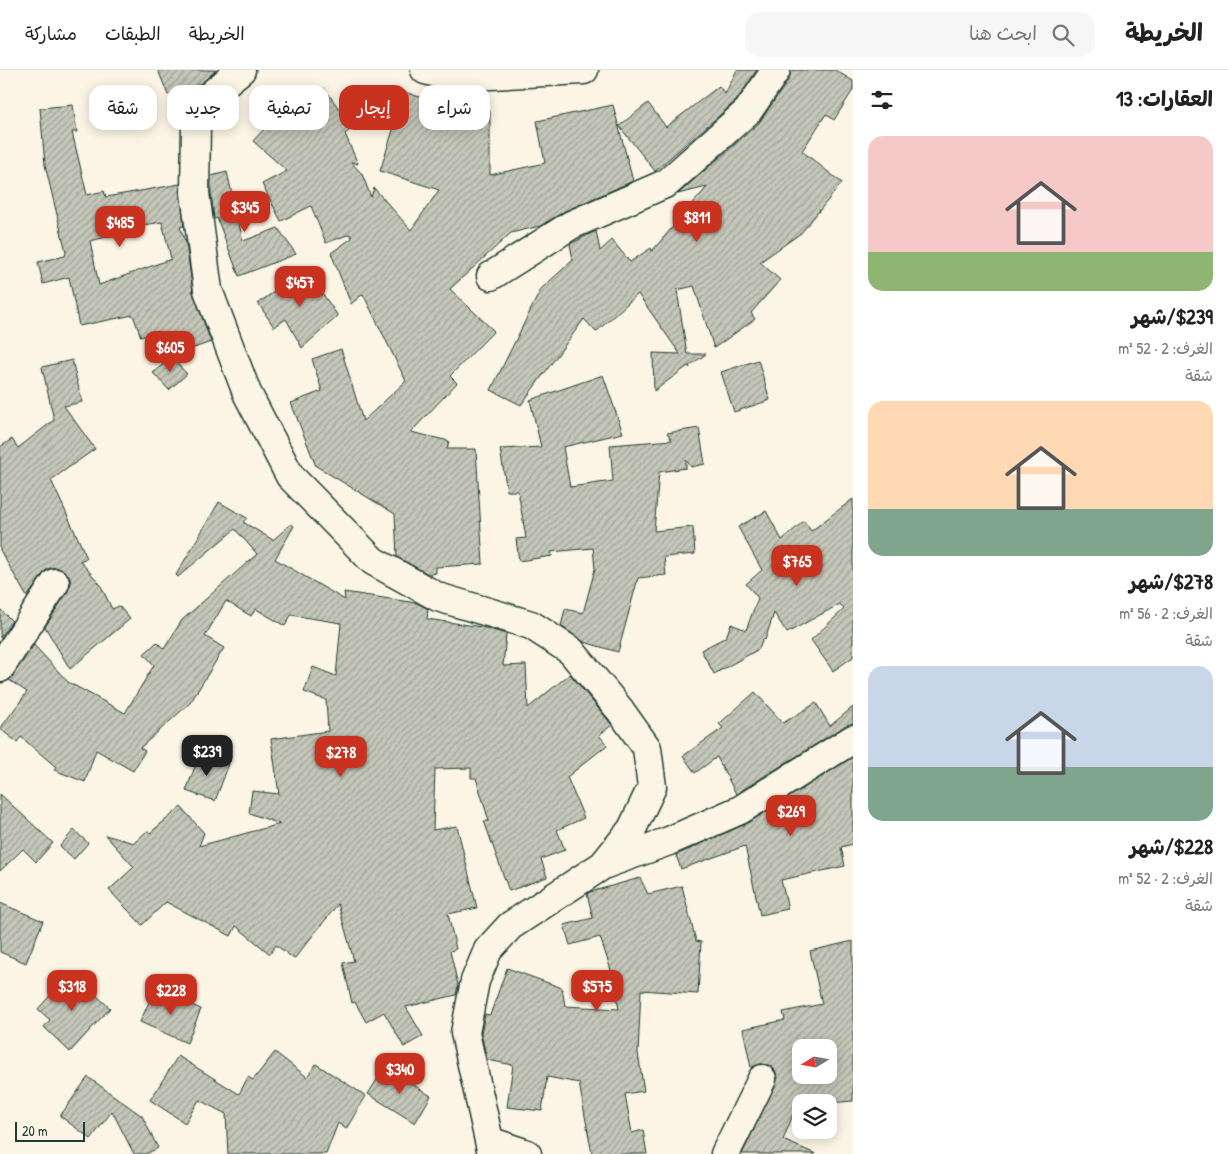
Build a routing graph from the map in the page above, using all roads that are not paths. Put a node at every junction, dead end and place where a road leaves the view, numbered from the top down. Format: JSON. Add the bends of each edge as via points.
{"nodes":[{"id":1,"x":241,"y":70,"type":"edge"},
{"id":2,"x":425,"y":70,"type":"edge"},
{"id":3,"x":584,"y":70,"type":"edge"},
{"id":4,"x":776,"y":70,"type":"edge"},
{"id":5,"x":491,"y":276,"type":"dead end"},
{"id":6,"x":55,"y":583,"type":"dead end"},
{"id":7,"x":0,"y":668,"type":"edge"},
{"id":8,"x":853,"y":739,"type":"edge"},
{"id":9,"x":603,"y":865,"type":"junction"},
{"id":10,"x":762,"y":1080,"type":"dead end"},
{"id":11,"x":491,"y":1147,"type":"edge"},
{"id":12,"x":527,"y":1154,"type":"edge"},
{"id":13,"x":725,"y":1154,"type":"edge"}],
"edges":[{"from":1,"to":9,"type":"street","via":[[213,93],[196,124],[194,193],[208,290],[247,393],[290,476],[373,561],[438,597],[531,625],[571,651],[620,710],[647,748],[652,787],[632,829]]},
{"from":2,"to":3,"type":"street","via":[[452,77]]},
{"from":4,"to":5,"type":"street","via":[[748,111],[667,183],[570,225]]},
{"from":6,"to":7,"type":"street"},
{"from":8,"to":9,"type":"street","via":[[740,810],[670,841]]},
{"from":9,"to":11,"type":"street","via":[[510,926],[488,950],[475,982],[466,1033]]},
{"from":10,"to":13,"type":"street"},
{"from":11,"to":12,"type":"street"}]}
